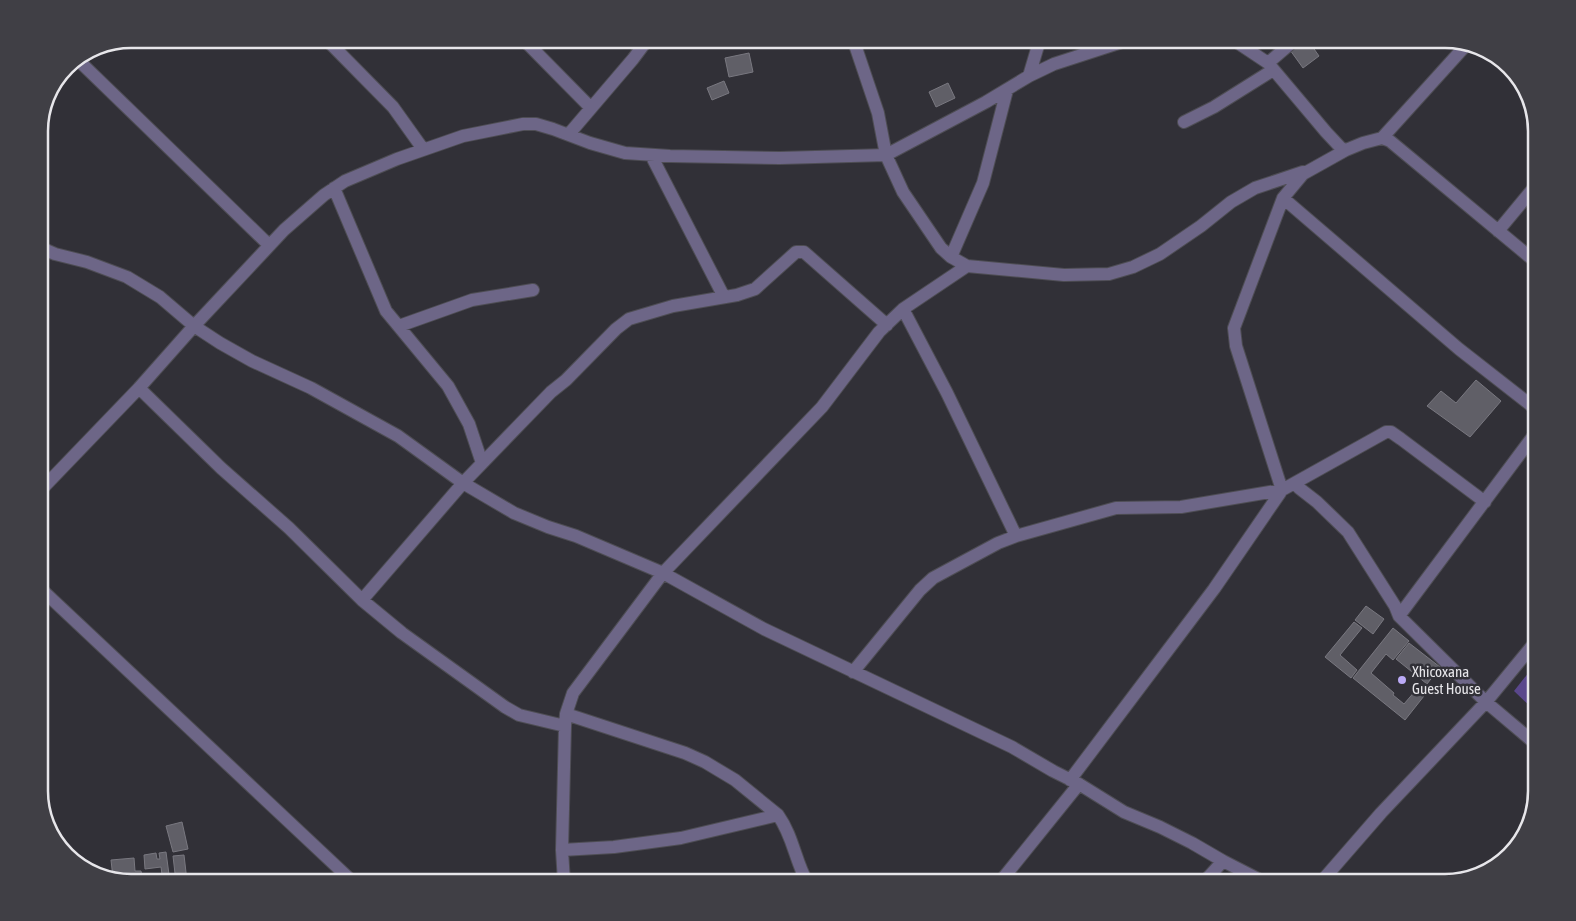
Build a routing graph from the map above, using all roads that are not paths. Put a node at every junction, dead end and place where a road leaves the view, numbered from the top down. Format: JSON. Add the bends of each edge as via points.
{"nodes":[{"id":1,"x":335,"y":48,"type":"edge"},
{"id":2,"x":532,"y":48,"type":"edge"},
{"id":3,"x":642,"y":48,"type":"edge"},
{"id":4,"x":856,"y":48,"type":"edge"},
{"id":5,"x":1037,"y":48,"type":"edge"},
{"id":6,"x":1105,"y":48,"type":"edge"},
{"id":7,"x":1245,"y":48,"type":"edge"},
{"id":8,"x":1287,"y":48,"type":"edge"},
{"id":9,"x":1462,"y":49,"type":"edge"},
{"id":10,"x":82,"y":64,"type":"edge"},
{"id":11,"x":1270,"y":66,"type":"junction"},
{"id":12,"x":1029,"y":76,"type":"junction"},
{"id":13,"x":1007,"y":90,"type":"junction"},
{"id":14,"x":591,"y":108,"type":"junction"},
{"id":15,"x":1184,"y":122,"type":"dead end"},
{"id":16,"x":569,"y":134,"type":"junction"},
{"id":17,"x":1382,"y":138,"type":"junction"},
{"id":18,"x":423,"y":149,"type":"junction"},
{"id":19,"x":1346,"y":150,"type":"junction"},
{"id":20,"x":651,"y":155,"type":"junction"},
{"id":21,"x":886,"y":155,"type":"junction"},
{"id":22,"x":1307,"y":171,"type":"junction"},
{"id":23,"x":334,"y":188,"type":"junction"},
{"id":24,"x":1528,"y":195,"type":"edge"},
{"id":25,"x":1283,"y":198,"type":"junction"},
{"id":26,"x":1498,"y":231,"type":"junction"},
{"id":27,"x":269,"y":245,"type":"junction"},
{"id":28,"x":48,"y":251,"type":"edge"},
{"id":29,"x":55,"y":254,"type":"junction"},
{"id":30,"x":1528,"y":256,"type":"edge"},
{"id":31,"x":48,"y":257,"type":"edge"},
{"id":32,"x":951,"y":257,"type":"junction"},
{"id":33,"x":967,"y":266,"type":"junction"},
{"id":34,"x":533,"y":290,"type":"dead end"},
{"id":35,"x":724,"y":297,"type":"junction"},
{"id":36,"x":903,"y":310,"type":"junction"},
{"id":37,"x":887,"y":325,"type":"junction"},
{"id":38,"x":194,"y":326,"type":"junction"},
{"id":39,"x":399,"y":326,"type":"junction"},
{"id":40,"x":139,"y":388,"type":"junction"},
{"id":41,"x":1528,"y":403,"type":"edge"},
{"id":42,"x":1528,"y":443,"type":"edge"},
{"id":43,"x":482,"y":463,"type":"junction"},
{"id":44,"x":48,"y":483,"type":"edge"},
{"id":45,"x":463,"y":483,"type":"junction"},
{"id":46,"x":1295,"y":483,"type":"junction"},
{"id":47,"x":1282,"y":490,"type":"junction"},
{"id":48,"x":1485,"y":502,"type":"junction"},
{"id":49,"x":1016,"y":536,"type":"junction"},
{"id":50,"x":663,"y":573,"type":"junction"},
{"id":51,"x":48,"y":595,"type":"edge"},
{"id":52,"x":362,"y":600,"type":"junction"},
{"id":53,"x":1399,"y":616,"type":"junction"},
{"id":54,"x":1528,"y":651,"type":"edge"},
{"id":55,"x":853,"y":672,"type":"junction"},
{"id":56,"x":1486,"y":702,"type":"junction"},
{"id":57,"x":566,"y":720,"type":"junction"},
{"id":58,"x":1528,"y":737,"type":"edge"},
{"id":59,"x":1075,"y":782,"type":"junction"},
{"id":60,"x":778,"y":815,"type":"junction"},
{"id":61,"x":562,"y":850,"type":"junction"},
{"id":62,"x":1223,"y":861,"type":"junction"},
{"id":63,"x":344,"y":874,"type":"edge"},
{"id":64,"x":564,"y":874,"type":"edge"},
{"id":65,"x":803,"y":874,"type":"edge"},
{"id":66,"x":1006,"y":874,"type":"edge"},
{"id":67,"x":1211,"y":874,"type":"edge"},
{"id":68,"x":1248,"y":874,"type":"edge"},
{"id":69,"x":1328,"y":874,"type":"edge"}],
"edges":[{"from":1,"to":18,"type":"street","via":[[392,107]]},
{"from":2,"to":14,"type":"street"},
{"from":3,"to":14,"type":"street"},
{"from":4,"to":21,"type":"street","via":[[878,113]]},
{"from":5,"to":12,"type":"street"},
{"from":6,"to":12,"type":"street","via":[[1054,64]]},
{"from":7,"to":11,"type":"street"},
{"from":8,"to":11,"type":"street"},
{"from":9,"to":17,"type":"street"},
{"from":10,"to":27,"type":"street"},
{"from":11,"to":15,"type":"street","via":[[1214,107]]},
{"from":11,"to":19,"type":"street","via":[[1331,138]]},
{"from":12,"to":13,"type":"street"},
{"from":13,"to":21,"type":"street"},
{"from":13,"to":32,"type":"street","via":[[983,183]]},
{"from":14,"to":16,"type":"street"},
{"from":16,"to":18,"type":"street","via":[[536,124],[523,124],[464,136]]},
{"from":16,"to":20,"type":"street","via":[[625,153]]},
{"from":17,"to":19,"type":"street"},
{"from":17,"to":26,"type":"street","via":[[1390,141]]},
{"from":18,"to":23,"type":"street"},
{"from":19,"to":22,"type":"street"},
{"from":20,"to":21,"type":"street","via":[[780,158]]},
{"from":20,"to":35,"type":"street"},
{"from":21,"to":32,"type":"street","via":[[903,192],[941,248]]},
{"from":22,"to":25,"type":"street"},
{"from":22,"to":33,"type":"street","via":[[1255,188],[1160,254],[1109,274],[1064,275]]},
{"from":23,"to":27,"type":"street"},
{"from":23,"to":39,"type":"street","via":[[382,304]]},
{"from":24,"to":26,"type":"street"},
{"from":25,"to":41,"type":"street","via":[[1459,349]]},
{"from":25,"to":47,"type":"street","via":[[1234,328],[1236,346]]},
{"from":26,"to":30,"type":"street"},
{"from":27,"to":38,"type":"street"},
{"from":28,"to":29,"type":"street"},
{"from":29,"to":31,"type":"street"},
{"from":29,"to":38,"type":"street","via":[[127,277],[160,297]]},
{"from":32,"to":33,"type":"street"},
{"from":33,"to":36,"type":"street"},
{"from":34,"to":39,"type":"street","via":[[472,300]]},
{"from":35,"to":37,"type":"street","via":[[755,289],[796,252],[804,252]]},
{"from":35,"to":43,"type":"street","via":[[673,306],[629,319]]},
{"from":36,"to":37,"type":"street"},
{"from":36,"to":49,"type":"street"},
{"from":37,"to":50,"type":"street","via":[[822,407]]},
{"from":38,"to":40,"type":"street"},
{"from":38,"to":45,"type":"street","via":[[220,344],[311,388],[398,436]]},
{"from":39,"to":43,"type":"street","via":[[448,386],[469,424]]},
{"from":40,"to":44,"type":"street"},
{"from":40,"to":52,"type":"street"},
{"from":42,"to":48,"type":"street"},
{"from":43,"to":45,"type":"street"},
{"from":45,"to":50,"type":"street","via":[[514,513]]},
{"from":45,"to":52,"type":"street"},
{"from":46,"to":47,"type":"street"},
{"from":46,"to":48,"type":"street","via":[[1380,434],[1391,432]]},
{"from":46,"to":53,"type":"street","via":[[1348,532]]},
{"from":47,"to":49,"type":"street","via":[[1181,507],[1116,508]]},
{"from":47,"to":59,"type":"street"},
{"from":48,"to":53,"type":"street"},
{"from":49,"to":55,"type":"street","via":[[933,578]]},
{"from":50,"to":55,"type":"street","via":[[764,629]]},
{"from":50,"to":57,"type":"street","via":[[573,693]]},
{"from":51,"to":63,"type":"street"},
{"from":52,"to":57,"type":"street","via":[[505,707],[519,715]]},
{"from":53,"to":56,"type":"street"},
{"from":54,"to":56,"type":"street"},
{"from":55,"to":59,"type":"street","via":[[1012,747]]},
{"from":56,"to":58,"type":"street"},
{"from":56,"to":69,"type":"street"},
{"from":57,"to":60,"type":"street","via":[[685,753],[706,762],[735,780]]},
{"from":57,"to":61,"type":"street"},
{"from":59,"to":62,"type":"street","via":[[1124,812],[1160,827]]},
{"from":59,"to":66,"type":"street"},
{"from":60,"to":61,"type":"street","via":[[681,838]]},
{"from":60,"to":65,"type":"street","via":[[788,832]]},
{"from":61,"to":64,"type":"street"},
{"from":62,"to":67,"type":"street"},
{"from":62,"to":68,"type":"street"}]}
